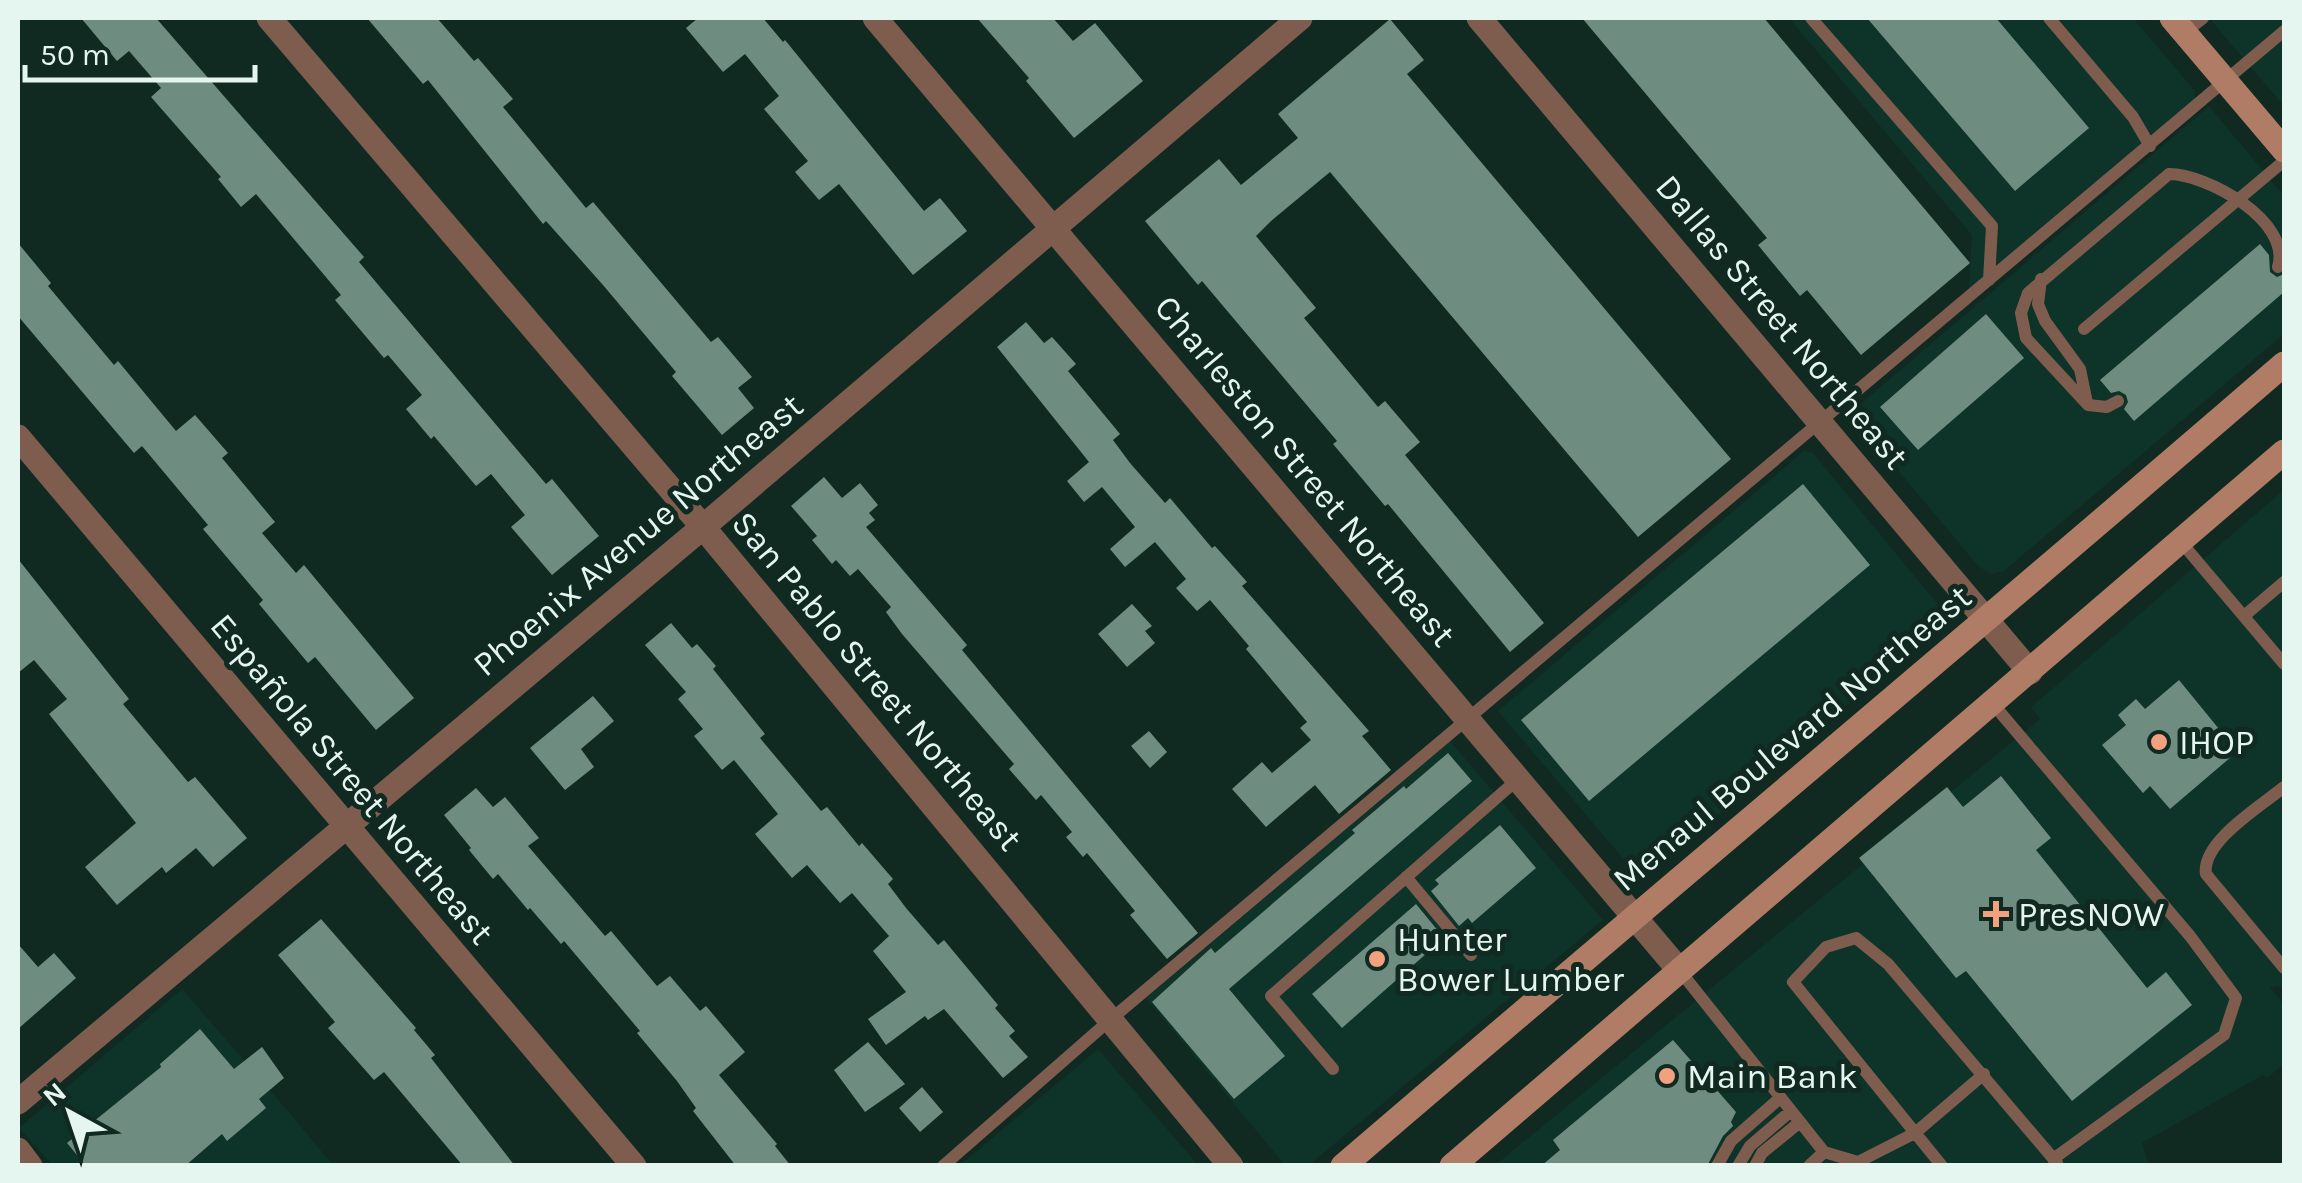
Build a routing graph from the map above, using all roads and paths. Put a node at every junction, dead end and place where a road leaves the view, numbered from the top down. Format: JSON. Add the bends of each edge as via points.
{"nodes":[{"id":1,"x":269,"y":18,"type":"edge"},
{"id":2,"x":875,"y":18,"type":"edge"},
{"id":3,"x":1300,"y":18,"type":"edge"},
{"id":4,"x":1479,"y":18,"type":"edge"},
{"id":5,"x":1811,"y":18,"type":"edge"},
{"id":6,"x":2049,"y":18,"type":"edge"},
{"id":7,"x":2186,"y":22,"type":"edge"},
{"id":8,"x":2284,"y":31,"type":"edge"},
{"id":9,"x":2226,"y":82,"type":"junction"},
{"id":10,"x":2150,"y":146,"type":"junction"},
{"id":11,"x":2284,"y":150,"type":"edge"},
{"id":12,"x":2284,"y":161,"type":"edge"},
{"id":13,"x":2240,"y":197,"type":"junction"},
{"id":14,"x":1054,"y":228,"type":"junction"},
{"id":15,"x":2278,"y":267,"type":"dead end"},
{"id":16,"x":2041,"y":279,"type":"junction"},
{"id":17,"x":1989,"y":280,"type":"junction"},
{"id":18,"x":2084,"y":329,"type":"dead end"},
{"id":19,"x":2284,"y":364,"type":"edge"},
{"id":20,"x":2118,"y":401,"type":"dead end"},
{"id":21,"x":2088,"y":404,"type":"junction"},
{"id":22,"x":1820,"y":422,"type":"junction"},
{"id":23,"x":18,"y":437,"type":"edge"},
{"id":24,"x":2284,"y":452,"type":"edge"},
{"id":25,"x":703,"y":527,"type":"junction"},
{"id":26,"x":2181,"y":542,"type":"junction"},
{"id":27,"x":2284,"y":582,"type":"edge"},
{"id":28,"x":2244,"y":616,"type":"junction"},
{"id":29,"x":1987,"y":620,"type":"junction"},
{"id":30,"x":2284,"y":664,"type":"edge"},
{"id":31,"x":2030,"y":672,"type":"junction"},
{"id":32,"x":1993,"y":704,"type":"junction"},
{"id":33,"x":1468,"y":718,"type":"junction"},
{"id":34,"x":1518,"y":778,"type":"junction"},
{"id":35,"x":2284,"y":787,"type":"edge"},
{"id":36,"x":347,"y":826,"type":"junction"},
{"id":37,"x":1406,"y":877,"type":"junction"},
{"id":38,"x":1634,"y":915,"type":"junction"},
{"id":39,"x":1470,"y":955,"type":"dead end"},
{"id":40,"x":2284,"y":968,"type":"edge"},
{"id":41,"x":1680,"y":972,"type":"junction"},
{"id":42,"x":1110,"y":1020,"type":"junction"},
{"id":43,"x":1333,"y":1069,"type":"dead end"},
{"id":44,"x":1984,"y":1074,"type":"junction"},
{"id":45,"x":1780,"y":1098,"type":"junction"},
{"id":46,"x":18,"y":1102,"type":"edge"},
{"id":47,"x":1795,"y":1116,"type":"junction"},
{"id":48,"x":1914,"y":1134,"type":"junction"},
{"id":49,"x":18,"y":1150,"type":"edge"},
{"id":50,"x":1824,"y":1152,"type":"junction"},
{"id":51,"x":2056,"y":1162,"type":"edge"},
{"id":52,"x":30,"y":1166,"type":"edge"},
{"id":53,"x":634,"y":1166,"type":"edge"},
{"id":54,"x":943,"y":1166,"type":"edge"},
{"id":55,"x":1231,"y":1166,"type":"edge"},
{"id":56,"x":1343,"y":1166,"type":"edge"},
{"id":57,"x":1452,"y":1166,"type":"edge"},
{"id":58,"x":1717,"y":1166,"type":"edge"},
{"id":59,"x":1738,"y":1166,"type":"edge"},
{"id":60,"x":1756,"y":1166,"type":"edge"},
{"id":61,"x":1808,"y":1166,"type":"edge"},
{"id":62,"x":1942,"y":1166,"type":"edge"}],
"edges":[{"from":1,"to":25,"type":"street","name":"San Pablo Street Northeast"},
{"from":2,"to":14,"type":"street","name":"Charleston Street Northeast"},
{"from":3,"to":14,"type":"street","name":"Phoenix Avenue Northeast"},
{"from":4,"to":22,"type":"street","name":"Dallas Street Northeast"},
{"from":5,"to":17,"type":"lane","via":[[1992,226]]},
{"from":6,"to":10,"type":"lane"},
{"from":7,"to":9,"type":"main road"},
{"from":8,"to":9,"type":"lane"},
{"from":9,"to":10,"type":"lane"},
{"from":9,"to":11,"type":"main road"},
{"from":10,"to":17,"type":"lane"},
{"from":12,"to":13,"type":"lane"},
{"from":13,"to":15,"type":"lane","via":[[2277,244]]},
{"from":13,"to":16,"type":"lane","via":[[2198,178],[2169,174]]},
{"from":13,"to":18,"type":"lane"},
{"from":14,"to":25,"type":"street","name":"Phoenix Avenue Northeast"},
{"from":14,"to":33,"type":"street","name":"Charleston Street Northeast"},
{"from":16,"to":21,"type":"lane","via":[[2038,304],[2080,369]]},
{"from":16,"to":21,"type":"lane","via":[[2022,304],[2022,326]]},
{"from":17,"to":22,"type":"lane"},
{"from":19,"to":29,"type":"main road","name":"Menaul Boulevard Northeast"},
{"from":20,"to":21,"type":"lane"},
{"from":22,"to":29,"type":"street","name":"Dallas Street Northeast"},
{"from":22,"to":33,"type":"lane"},
{"from":23,"to":36,"type":"street","name":"Española Street Northeast"},
{"from":24,"to":26,"type":"main road"},
{"from":25,"to":36,"type":"street","name":"Phoenix Avenue Northeast"},
{"from":25,"to":42,"type":"street","name":"San Pablo Street Northeast"},
{"from":26,"to":28,"type":"lane"},
{"from":26,"to":31,"type":"main road"},
{"from":27,"to":28,"type":"lane"},
{"from":28,"to":30,"type":"lane"},
{"from":29,"to":31,"type":"street","name":"Dallas Street Northeast"},
{"from":29,"to":38,"type":"main road","name":"Menaul Boulevard Northeast"},
{"from":31,"to":32,"type":"main road"},
{"from":32,"to":41,"type":"main road"},
{"from":32,"to":51,"type":"lane","via":[[2236,998],[2224,1035]]},
{"from":33,"to":34,"type":"street","name":"Charleston Street Northeast"},
{"from":33,"to":42,"type":"lane"},
{"from":34,"to":37,"type":"lane"},
{"from":34,"to":38,"type":"street","name":"Charleston Street Northeast"},
{"from":35,"to":40,"type":"lane","via":[[2211,848],[2204,862],[2206,874]]},
{"from":36,"to":46,"type":"street","name":"Phoenix Avenue Northeast"},
{"from":36,"to":53,"type":"street","name":"Española Street Northeast"},
{"from":37,"to":39,"type":"lane"},
{"from":37,"to":43,"type":"lane","via":[[1271,996]]},
{"from":38,"to":41,"type":"street","name":"Charleston Street Northeast"},
{"from":38,"to":56,"type":"main road","name":"Menaul Boulevard Northeast"},
{"from":41,"to":45,"type":"lane"},
{"from":41,"to":57,"type":"main road"},
{"from":42,"to":54,"type":"lane"},
{"from":42,"to":55,"type":"street","name":"San Pablo Street Northeast"},
{"from":44,"to":48,"type":"lane"},
{"from":44,"to":48,"type":"lane","via":[[1856,938],[1826,948],[1793,982]]},
{"from":44,"to":51,"type":"lane"},
{"from":45,"to":47,"type":"lane"},
{"from":45,"to":58,"type":"lane","via":[[1732,1141]]},
{"from":47,"to":50,"type":"lane"},
{"from":47,"to":59,"type":"lane","via":[[1750,1146]]},
{"from":47,"to":60,"type":"lane"},
{"from":48,"to":50,"type":"lane","via":[[1858,1162]]},
{"from":48,"to":62,"type":"lane"},
{"from":49,"to":52,"type":"street"},
{"from":50,"to":61,"type":"lane"}]}
